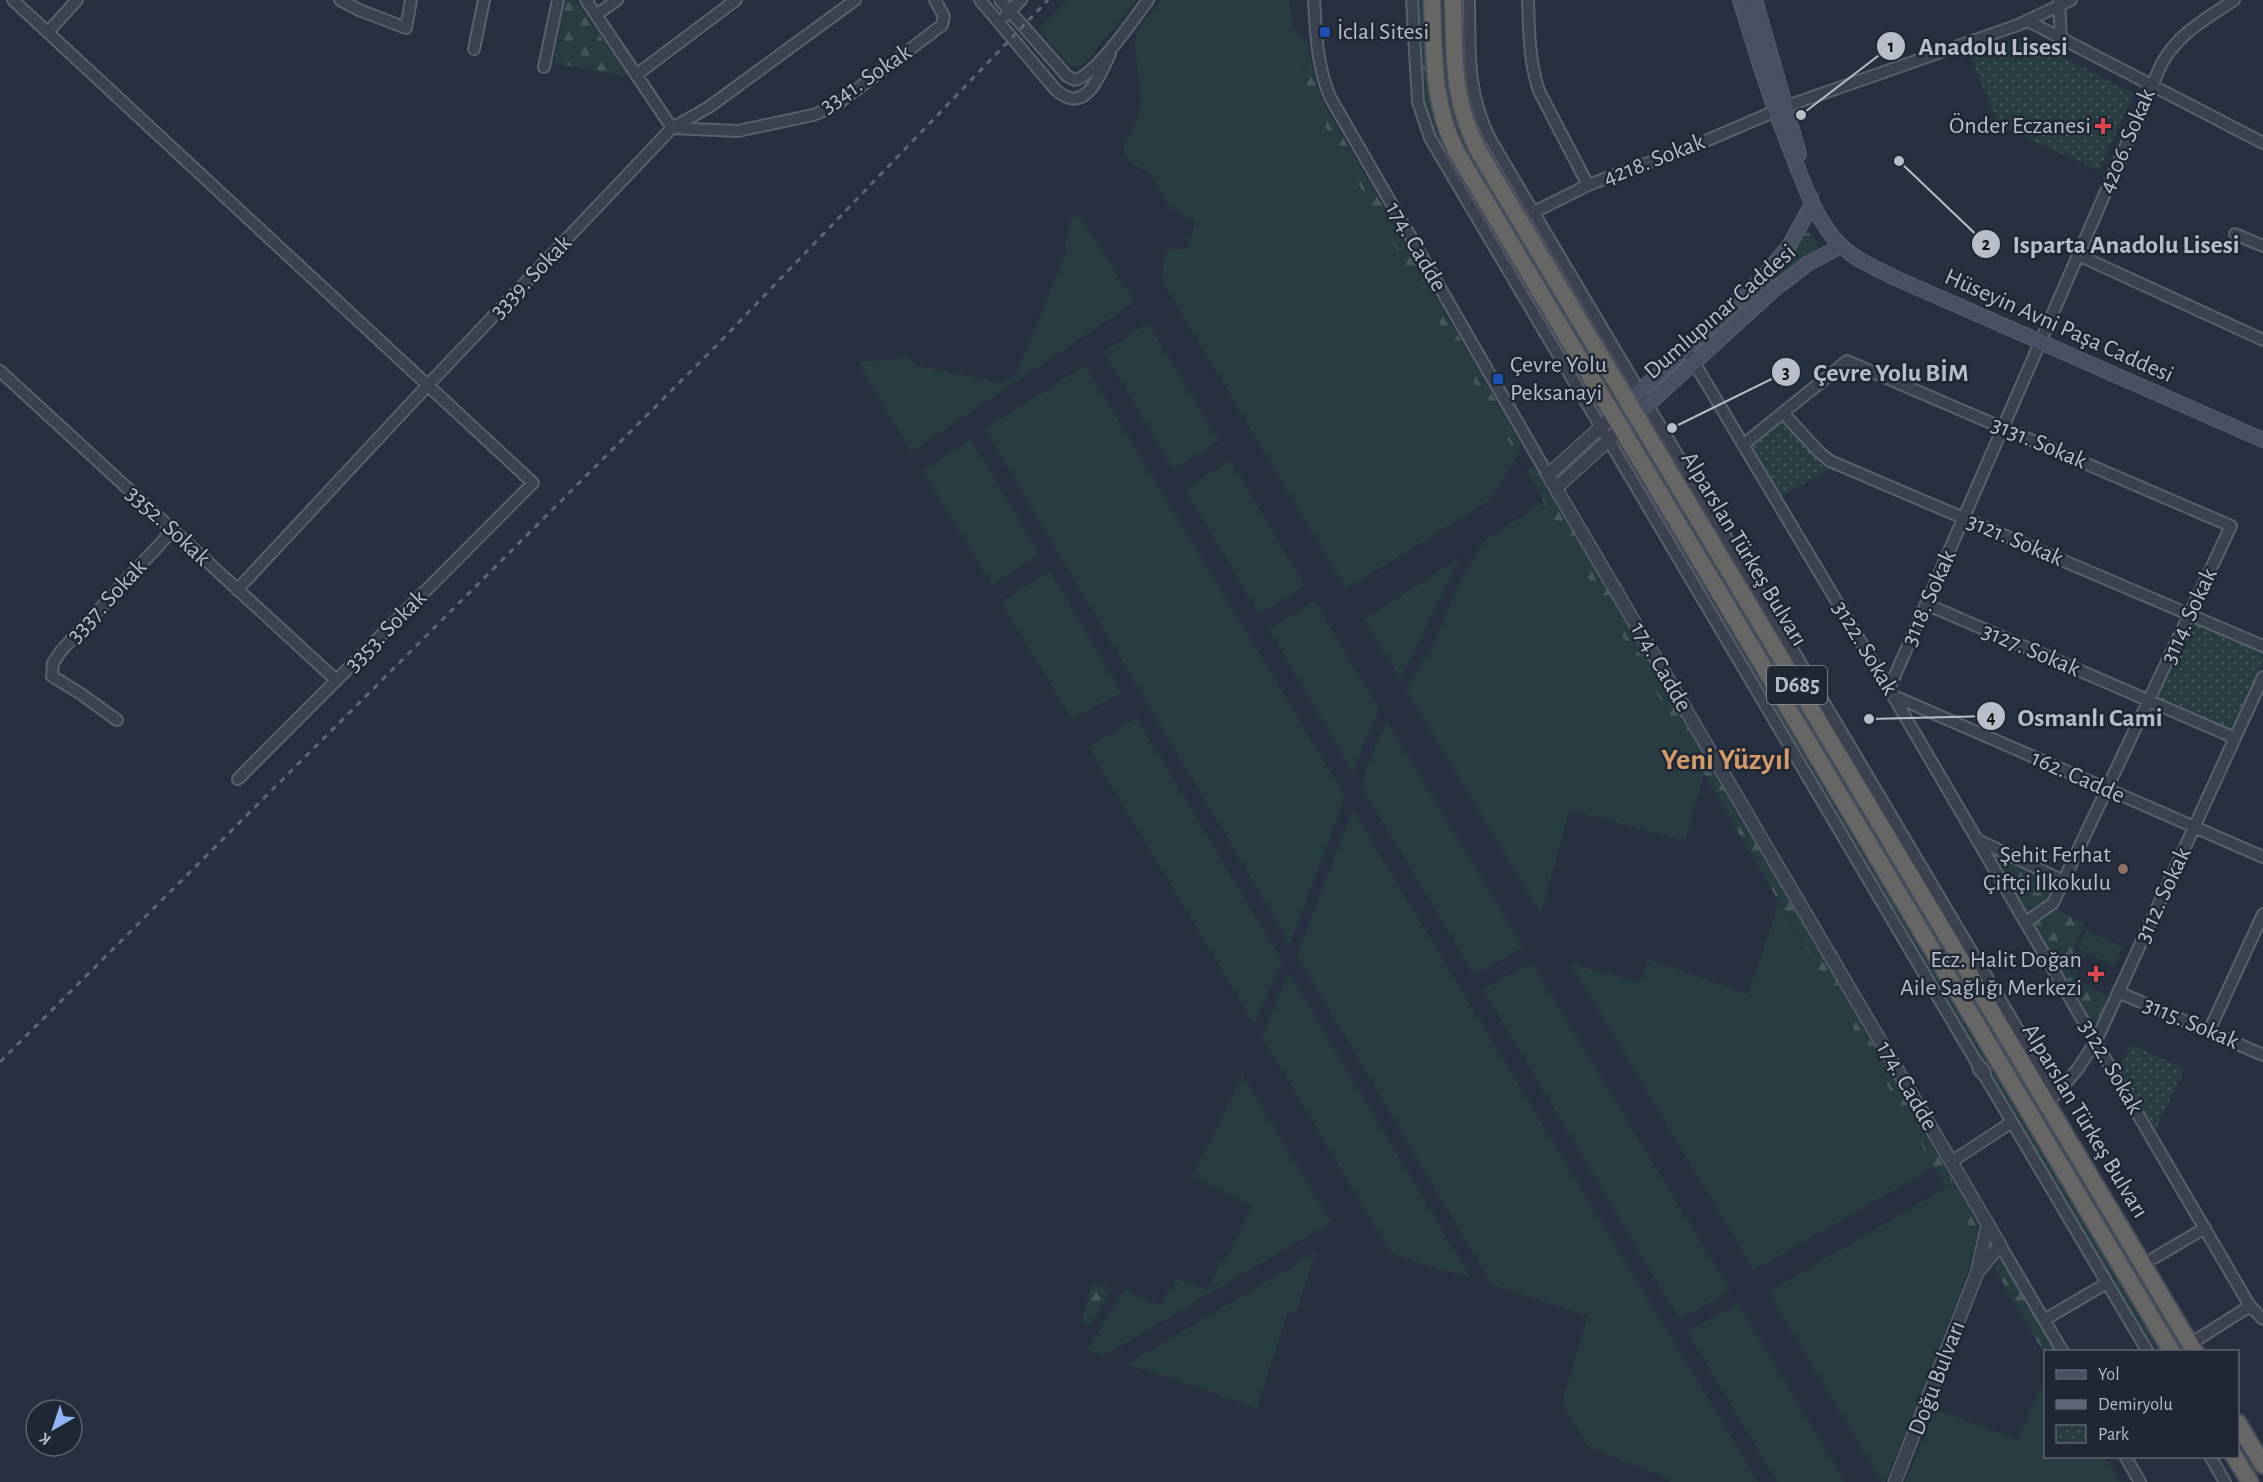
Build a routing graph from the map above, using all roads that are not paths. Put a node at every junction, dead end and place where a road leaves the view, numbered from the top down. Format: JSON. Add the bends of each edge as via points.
{"nodes":[{"id":1,"x":13,"y":0,"type":"edge"},
{"id":2,"x":77,"y":0,"type":"edge"},
{"id":3,"x":340,"y":0,"type":"edge"},
{"id":4,"x":411,"y":0,"type":"edge"},
{"id":5,"x":484,"y":0,"type":"edge"},
{"id":6,"x":558,"y":0,"type":"edge"},
{"id":7,"x":586,"y":0,"type":"edge"},
{"id":8,"x":617,"y":0,"type":"edge"},
{"id":9,"x":736,"y":0,"type":"edge"},
{"id":10,"x":855,"y":0,"type":"edge"},
{"id":11,"x":935,"y":0,"type":"edge"},
{"id":12,"x":980,"y":0,"type":"edge"},
{"id":13,"x":1000,"y":0,"type":"edge"},
{"id":14,"x":1021,"y":0,"type":"edge"},
{"id":15,"x":1148,"y":0,"type":"edge"},
{"id":16,"x":1314,"y":0,"type":"edge"},
{"id":17,"x":1412,"y":0,"type":"edge"},
{"id":18,"x":1432,"y":0,"type":"edge"},
{"id":19,"x":1453,"y":0,"type":"edge"},
{"id":20,"x":1469,"y":0,"type":"edge"},
{"id":21,"x":1528,"y":0,"type":"edge"},
{"id":22,"x":1740,"y":0,"type":"edge"},
{"id":23,"x":1755,"y":0,"type":"edge"},
{"id":24,"x":2045,"y":0,"type":"edge"},
{"id":25,"x":2234,"y":0,"type":"edge"},
{"id":26,"x":2064,"y":2,"type":"edge"},
{"id":27,"x":1010,"y":11,"type":"junction"},
{"id":28,"x":2048,"y":12,"type":"junction"},
{"id":29,"x":596,"y":15,"type":"junction"},
{"id":30,"x":2028,"y":21,"type":"junction"},
{"id":31,"x":998,"y":22,"type":"junction"},
{"id":32,"x":48,"y":32,"type":"junction"},
{"id":33,"x":2061,"y":39,"type":"junction"},
{"id":34,"x":1118,"y":40,"type":"junction"},
{"id":35,"x":474,"y":49,"type":"dead end"},
{"id":36,"x":544,"y":67,"type":"dead end"},
{"id":37,"x":636,"y":75,"type":"junction"},
{"id":38,"x":2151,"y":86,"type":"junction"},
{"id":39,"x":1781,"y":109,"type":"junction"},
{"id":40,"x":672,"y":128,"type":"junction"},
{"id":41,"x":2263,"y":143,"type":"edge"},
{"id":42,"x":1588,"y":185,"type":"junction"},
{"id":43,"x":1812,"y":204,"type":"junction"},
{"id":44,"x":1534,"y":212,"type":"junction"},
{"id":45,"x":2235,"y":234,"type":"dead end"},
{"id":46,"x":1841,"y":246,"type":"junction"},
{"id":47,"x":2263,"y":246,"type":"edge"},
{"id":48,"x":2078,"y":255,"type":"junction"},
{"id":49,"x":2263,"y":340,"type":"edge"},
{"id":50,"x":2040,"y":342,"type":"junction"},
{"id":51,"x":1686,"y":349,"type":"junction"},
{"id":52,"x":1694,"y":363,"type":"junction"},
{"id":53,"x":0,"y":371,"type":"edge"},
{"id":54,"x":428,"y":385,"type":"junction"},
{"id":55,"x":1638,"y":403,"type":"junction"},
{"id":56,"x":1783,"y":413,"type":"junction"},
{"id":57,"x":1600,"y":427,"type":"junction"},
{"id":58,"x":2003,"y":428,"type":"junction"},
{"id":59,"x":1614,"y":429,"type":"junction"},
{"id":60,"x":2263,"y":440,"type":"edge"},
{"id":61,"x":1743,"y":445,"type":"junction"},
{"id":62,"x":1548,"y":475,"type":"junction"},
{"id":63,"x":1556,"y":488,"type":"junction"},
{"id":64,"x":1964,"y":518,"type":"junction"},
{"id":65,"x":2231,"y":526,"type":"joint"},
{"id":66,"x":173,"y":530,"type":"junction"},
{"id":67,"x":237,"y":590,"type":"junction"},
{"id":68,"x":1926,"y":604,"type":"junction"},
{"id":69,"x":2190,"y":615,"type":"junction"},
{"id":70,"x":2263,"y":646,"type":"edge"},
{"id":71,"x":2263,"y":677,"type":"edge"},
{"id":72,"x":336,"y":680,"type":"junction"},
{"id":73,"x":1892,"y":692,"type":"junction"},
{"id":74,"x":2150,"y":701,"type":"junction"},
{"id":75,"x":117,"y":720,"type":"dead end"},
{"id":76,"x":2235,"y":738,"type":"junction"},
{"id":77,"x":238,"y":779,"type":"dead end"},
{"id":78,"x":2108,"y":790,"type":"junction"},
{"id":79,"x":2194,"y":828,"type":"junction"},
{"id":80,"x":1978,"y":840,"type":"junction"},
{"id":81,"x":2263,"y":857,"type":"edge"},
{"id":82,"x":2064,"y":881,"type":"junction"},
{"id":83,"x":2263,"y":914,"type":"edge"},
{"id":84,"x":2026,"y":922,"type":"junction"},
{"id":85,"x":2118,"y":992,"type":"junction"},
{"id":86,"x":2209,"y":1031,"type":"junction"},
{"id":87,"x":2096,"y":1041,"type":"junction"},
{"id":88,"x":2263,"y":1055,"type":"edge"},
{"id":89,"x":2052,"y":1099,"type":"junction"},
{"id":90,"x":2012,"y":1122,"type":"junction"},
{"id":91,"x":1951,"y":1162,"type":"junction"},
{"id":92,"x":1988,"y":1224,"type":"junction"},
{"id":93,"x":2205,"y":1228,"type":"junction"},
{"id":94,"x":2000,"y":1245,"type":"junction"},
{"id":95,"x":2154,"y":1258,"type":"dead end"},
{"id":96,"x":1977,"y":1274,"type":"junction"},
{"id":97,"x":2107,"y":1283,"type":"junction"},
{"id":98,"x":2250,"y":1306,"type":"junction"},
{"id":99,"x":2263,"y":1319,"type":"edge"},
{"id":100,"x":2044,"y":1320,"type":"junction"},
{"id":101,"x":2193,"y":1348,"type":"edge"},
{"id":102,"x":2062,"y":1350,"type":"edge"},
{"id":103,"x":2147,"y":1350,"type":"edge"},
{"id":104,"x":2171,"y":1350,"type":"edge"},
{"id":105,"x":2239,"y":1425,"type":"edge"},
{"id":106,"x":2126,"y":1458,"type":"edge"},
{"id":107,"x":2211,"y":1458,"type":"edge"},
{"id":108,"x":2235,"y":1458,"type":"edge"},
{"id":109,"x":2263,"y":1465,"type":"edge"},
{"id":110,"x":1895,"y":1482,"type":"edge"},
{"id":111,"x":2140,"y":1482,"type":"edge"},
{"id":112,"x":2225,"y":1482,"type":"edge"},
{"id":113,"x":2250,"y":1482,"type":"edge"}],
"edges":[{"from":1,"to":32,"type":"street"},
{"from":2,"to":32,"type":"street"},
{"from":3,"to":4,"type":"street","via":[[406,28]]},
{"from":5,"to":35,"type":"street"},
{"from":6,"to":36,"type":"street"},
{"from":7,"to":29,"type":"street"},
{"from":8,"to":29,"type":"street"},
{"from":9,"to":37,"type":"street"},
{"from":10,"to":40,"type":"street","name":"3339. Sokak","via":[[709,107]]},
{"from":11,"to":40,"type":"street","name":"3341. Sokak","via":[[944,21],[826,111],[738,131]]},
{"from":12,"to":31,"type":"street"},
{"from":13,"to":27,"type":"street"},
{"from":14,"to":27,"type":"street"},
{"from":15,"to":34,"type":"street"},
{"from":16,"to":62,"type":"street","name":"174. Cadde","via":[[1318,51],[1330,97]]},
{"from":17,"to":57,"type":"street","via":[[1418,102],[1426,128]]},
{"from":18,"to":59,"type":"highway","name":"Alparslan Türkeş Bulvarı","number":"D685","via":[[1436,88],[1443,122]]},
{"from":19,"to":55,"type":"highway","name":"Alparslan Türkeş Bulvarı","number":"D685","via":[[1456,86],[1466,126]]},
{"from":20,"to":44,"type":"street","via":[[1476,105],[1490,139]]},
{"from":21,"to":42,"type":"street","via":[[1530,57],[1539,91]]},
{"from":22,"to":39,"type":"main road"},
{"from":23,"to":39,"type":"main road"},
{"from":24,"to":28,"type":"street"},
{"from":25,"to":38,"type":"street","name":"4206. Sokak","via":[[2177,41]]},
{"from":26,"to":28,"type":"street","name":"4218. Sokak"},
{"from":26,"to":33,"type":"street"},
{"from":27,"to":31,"type":"street"},
{"from":27,"to":34,"type":"street","via":[[1072,80],[1084,77]]},
{"from":28,"to":30,"type":"street","name":"4218. Sokak"},
{"from":29,"to":37,"type":"street"},
{"from":30,"to":33,"type":"street"},
{"from":30,"to":39,"type":"street","name":"4218. Sokak"},
{"from":31,"to":34,"type":"street","via":[[1054,89],[1071,98],[1083,96],[1091,89]]},
{"from":32,"to":54,"type":"street"},
{"from":33,"to":38,"type":"street"},
{"from":37,"to":40,"type":"street"},
{"from":38,"to":41,"type":"street"},
{"from":38,"to":48,"type":"street","name":"4206. Sokak"},
{"from":39,"to":42,"type":"street","name":"4218. Sokak"},
{"from":39,"to":43,"type":"main road"},
{"from":40,"to":54,"type":"street","name":"3339. Sokak"},
{"from":42,"to":44,"type":"street","name":"4218. Sokak"},
{"from":43,"to":46,"type":"main road"},
{"from":43,"to":51,"type":"main road","name":"Dumlupınar Caddesi","via":[[1776,264]]},
{"from":44,"to":55,"type":"street"},
{"from":45,"to":47,"type":"street"},
{"from":46,"to":50,"type":"main road","name":"Hüseyin Avni Paşa Caddesi","via":[[1893,278]]},
{"from":46,"to":52,"type":"main road","name":"Dumlupınar Caddesi","via":[[1777,287]]},
{"from":48,"to":49,"type":"street"},
{"from":48,"to":50,"type":"street","name":"4206. Sokak"},
{"from":50,"to":58,"type":"street","name":"3118. Sokak"},
{"from":50,"to":60,"type":"main road","name":"Hüseyin Avni Paşa Caddesi"},
{"from":51,"to":52,"type":"street","name":"3122. Sokak"},
{"from":51,"to":55,"type":"main road","name":"Dumlupınar Caddesi"},
{"from":52,"to":55,"type":"main road","name":"Dumlupınar Caddesi"},
{"from":52,"to":61,"type":"street","name":"3122. Sokak"},
{"from":53,"to":66,"type":"street","name":"3352. Sokak"},
{"from":54,"to":67,"type":"street","name":"3339. Sokak"},
{"from":54,"to":72,"type":"street","name":"3353. Sokak","via":[[533,483]]},
{"from":55,"to":59,"type":"main road","name":"Dumlupınar Caddesi"},
{"from":55,"to":89,"type":"highway","name":"Alparslan Türkeş Bulvarı","number":"D685"},
{"from":56,"to":58,"type":"street","name":"3131. Sokak","via":[[1847,361]]},
{"from":56,"to":61,"type":"street"},
{"from":56,"to":64,"type":"street","name":"3121. Sokak","via":[[1830,460]]},
{"from":57,"to":59,"type":"street"},
{"from":57,"to":62,"type":"street"},
{"from":58,"to":64,"type":"street","name":"3118. Sokak"},
{"from":58,"to":65,"type":"street","name":"3131. Sokak"},
{"from":59,"to":63,"type":"street"},
{"from":59,"to":90,"type":"street"},
{"from":59,"to":104,"type":"highway","name":"Alparslan Türkeş Bulvarı","number":"D685"},
{"from":61,"to":73,"type":"street","name":"3122. Sokak"},
{"from":62,"to":63,"type":"street","name":"174. Cadde"},
{"from":63,"to":91,"type":"street","name":"174. Cadde"},
{"from":64,"to":68,"type":"street","name":"3118. Sokak"},
{"from":64,"to":69,"type":"street","name":"3121. Sokak"},
{"from":65,"to":69,"type":"street","name":"3114. Sokak"},
{"from":66,"to":67,"type":"street","name":"3352. Sokak"},
{"from":66,"to":75,"type":"street","name":"3337. Sokak","via":[[53,663],[52,676]]},
{"from":67,"to":72,"type":"street","name":"3352. Sokak"},
{"from":68,"to":73,"type":"street","name":"3118. Sokak"},
{"from":68,"to":74,"type":"street","name":"3127. Sokak"},
{"from":69,"to":70,"type":"street","name":"3121. Sokak"},
{"from":69,"to":74,"type":"street","name":"3114. Sokak"},
{"from":71,"to":76,"type":"street","name":"3112. Sokak"},
{"from":72,"to":77,"type":"street","name":"3353. Sokak"},
{"from":73,"to":78,"type":"street","name":"162. Cadde"},
{"from":73,"to":80,"type":"street","name":"3122. Sokak"},
{"from":74,"to":76,"type":"street","name":"3127. Sokak"},
{"from":74,"to":78,"type":"street","name":"3114. Sokak"},
{"from":76,"to":79,"type":"street","name":"3112. Sokak"},
{"from":78,"to":79,"type":"street","name":"162. Cadde"},
{"from":78,"to":82,"type":"street","name":"3114. Sokak"},
{"from":79,"to":81,"type":"street","name":"162. Cadde"},
{"from":79,"to":85,"type":"street","name":"3112. Sokak"},
{"from":80,"to":82,"type":"street"},
{"from":80,"to":84,"type":"street","name":"3122. Sokak"},
{"from":82,"to":84,"type":"street","name":"3114. Sokak","via":[[2053,903]]},
{"from":83,"to":86,"type":"street"},
{"from":84,"to":87,"type":"street","name":"3122. Sokak"},
{"from":85,"to":86,"type":"street","name":"3115. Sokak"},
{"from":85,"to":87,"type":"street","name":"3112. Sokak"},
{"from":86,"to":88,"type":"street","name":"3115. Sokak"},
{"from":87,"to":89,"type":"street","name":"3112. Sokak"},
{"from":87,"to":93,"type":"street","name":"3122. Sokak"},
{"from":89,"to":101,"type":"highway","name":"Alparslan Türkeş Bulvarı","number":"D685"},
{"from":90,"to":91,"type":"street"},
{"from":90,"to":97,"type":"street"},
{"from":91,"to":92,"type":"street","name":"174. Cadde"},
{"from":92,"to":94,"type":"street","name":"174. Cadde"},
{"from":92,"to":96,"type":"street","name":"Doğu Bulvarı"},
{"from":93,"to":95,"type":"street"},
{"from":93,"to":98,"type":"street","name":"3122. Sokak"},
{"from":94,"to":96,"type":"street","name":"Doğu Bulvarı"},
{"from":94,"to":100,"type":"street","name":"174. Cadde"},
{"from":96,"to":110,"type":"street","name":"Doğu Bulvarı"},
{"from":97,"to":100,"type":"street"},
{"from":97,"to":103,"type":"street"},
{"from":98,"to":99,"type":"street","name":"3122. Sokak"},
{"from":98,"to":101,"type":"street"},
{"from":100,"to":102,"type":"street","name":"174. Cadde"},
{"from":105,"to":109,"type":"highway"},
{"from":106,"to":111,"type":"street"},
{"from":107,"to":112,"type":"street"},
{"from":108,"to":113,"type":"highway"}]}
